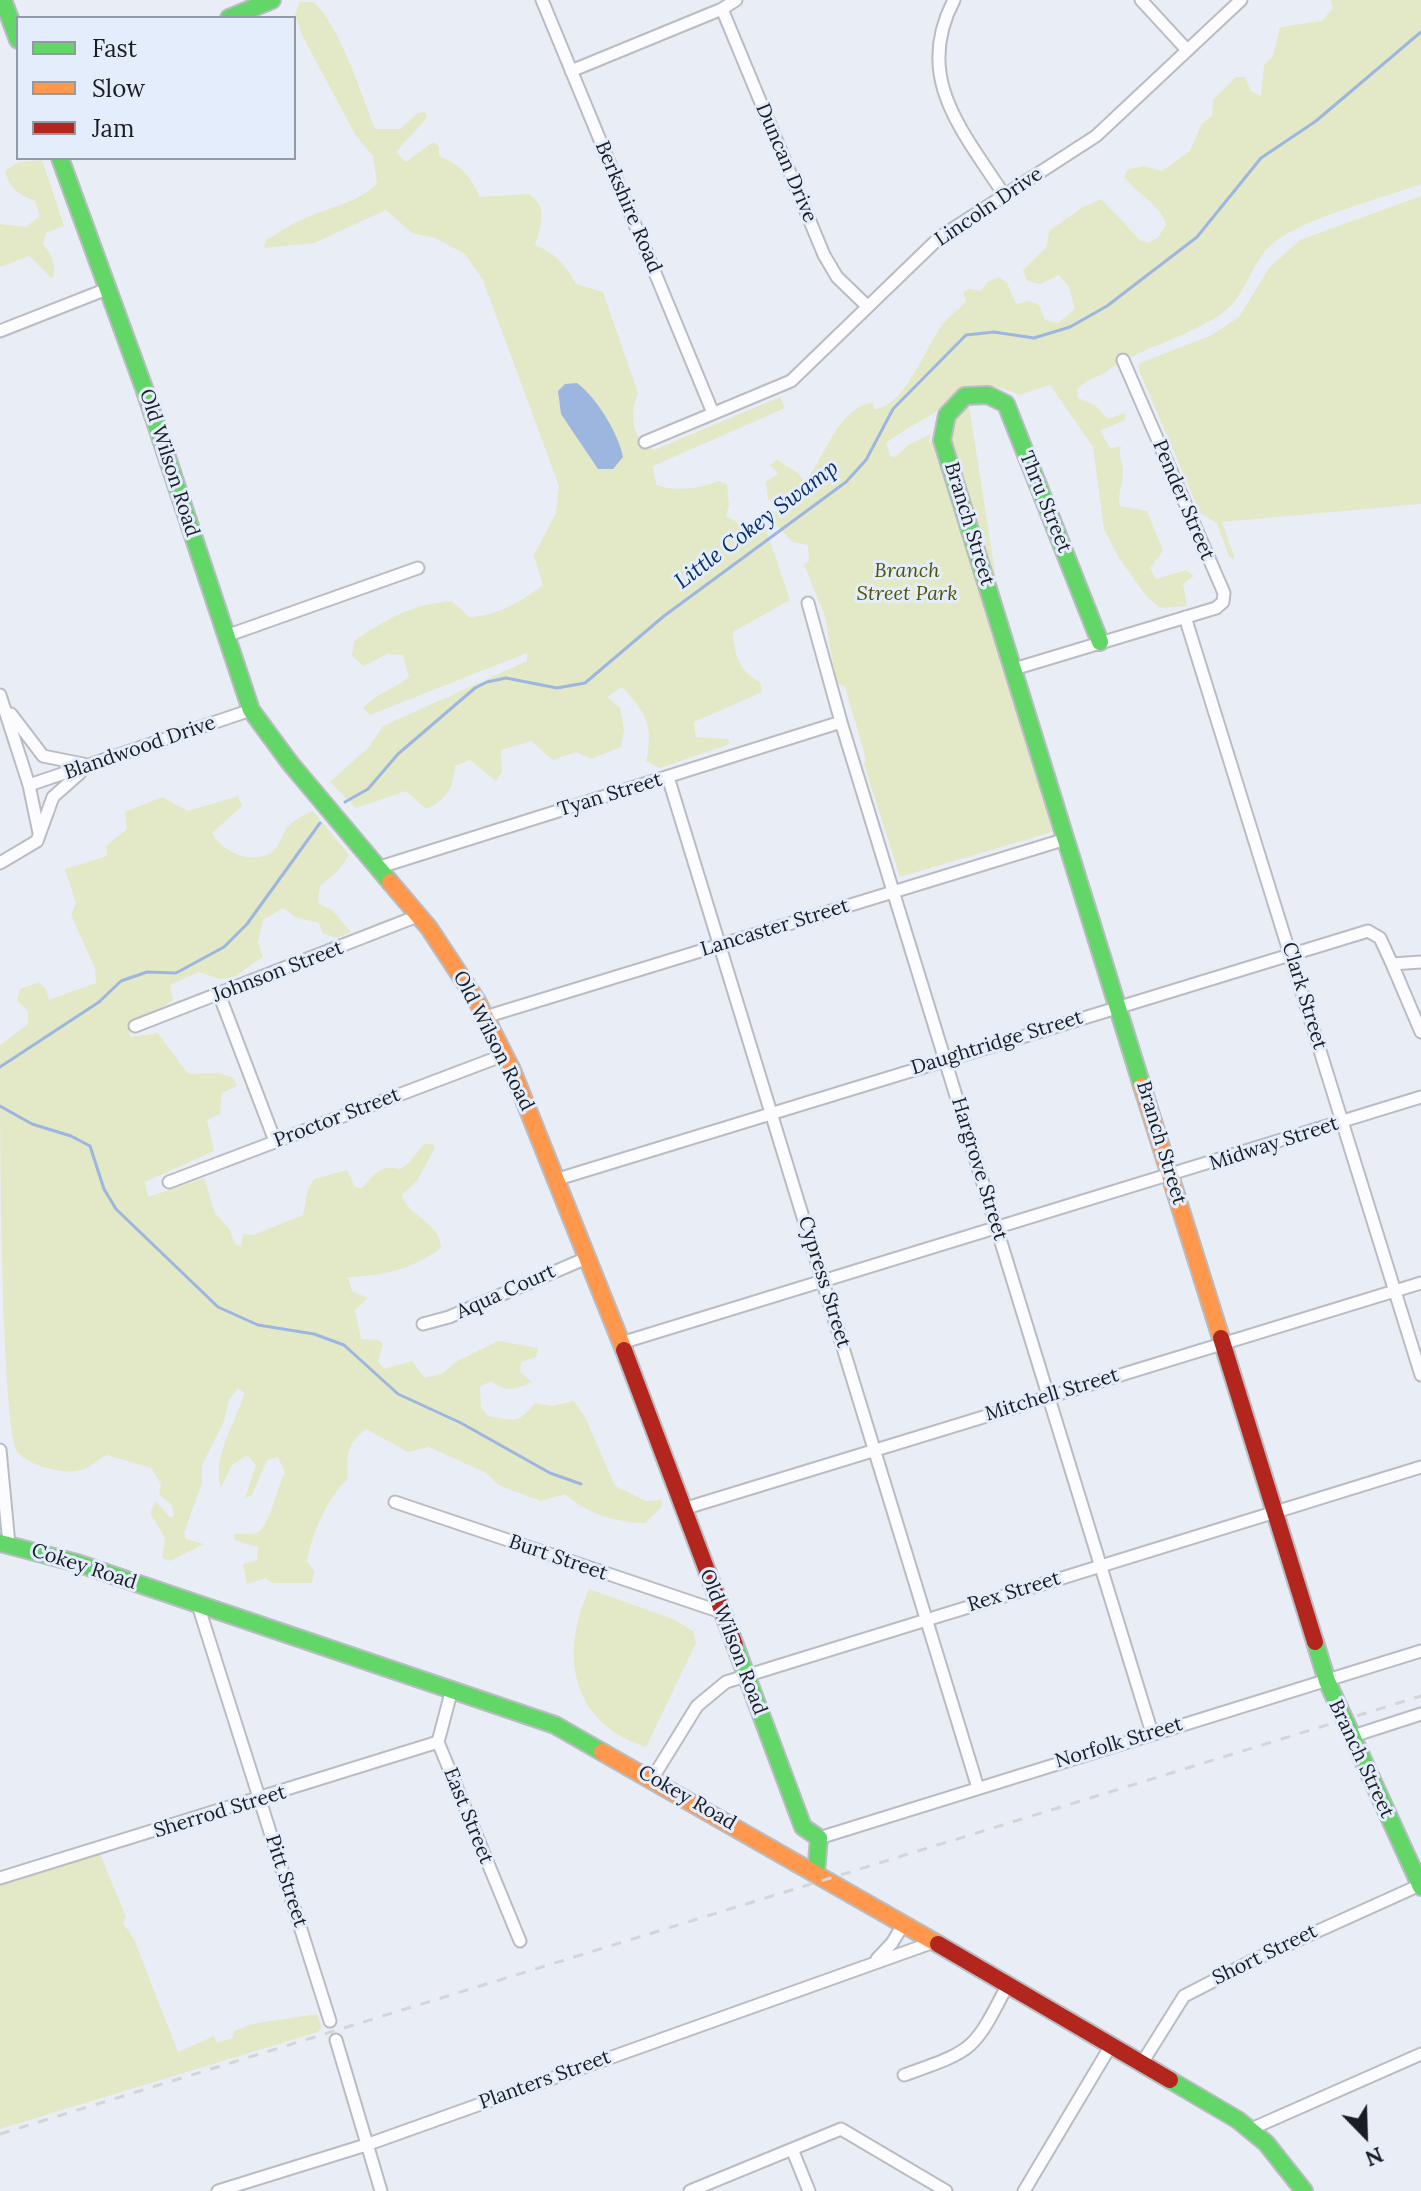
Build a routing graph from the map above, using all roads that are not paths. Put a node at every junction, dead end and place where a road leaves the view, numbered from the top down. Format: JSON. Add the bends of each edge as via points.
{"nodes":[{"id":1,"x":3,"y":0,"type":"edge"},
{"id":2,"x":272,"y":0,"type":"edge"},
{"id":3,"x":542,"y":0,"type":"edge"},
{"id":4,"x":736,"y":0,"type":"edge"},
{"id":5,"x":954,"y":0,"type":"edge"},
{"id":6,"x":1141,"y":0,"type":"edge"},
{"id":7,"x":1241,"y":0,"type":"edge"},
{"id":8,"x":722,"y":9,"type":"junction"},
{"id":9,"x":234,"y":16,"type":"edge"},
{"id":10,"x":16,"y":35,"type":"edge"},
{"id":11,"x":1187,"y":50,"type":"junction"},
{"id":12,"x":571,"y":71,"type":"junction"},
{"id":13,"x":61,"y":160,"type":"edge"},
{"id":14,"x":1004,"y":195,"type":"junction"},
{"id":15,"x":107,"y":289,"type":"junction"},
{"id":16,"x":867,"y":306,"type":"junction"},
{"id":17,"x":0,"y":331,"type":"edge"},
{"id":18,"x":1123,"y":360,"type":"dead end"},
{"id":19,"x":965,"y":396,"type":"joint"},
{"id":20,"x":713,"y":413,"type":"junction"},
{"id":21,"x":645,"y":442,"type":"dead end"},
{"id":22,"x":418,"y":568,"type":"dead end"},
{"id":23,"x":808,"y":603,"type":"dead end"},
{"id":24,"x":1185,"y":617,"type":"junction"},
{"id":25,"x":226,"y":636,"type":"junction"},
{"id":26,"x":1100,"y":642,"type":"junction"},
{"id":27,"x":1014,"y":669,"type":"junction"},
{"id":28,"x":1,"y":697,"type":"edge"},
{"id":29,"x":251,"y":710,"type":"junction"},
{"id":30,"x":841,"y":722,"type":"junction"},
{"id":31,"x":92,"y":764,"type":"junction"},
{"id":32,"x":668,"y":777,"type":"junction"},
{"id":33,"x":29,"y":785,"type":"junction"},
{"id":34,"x":39,"y":833,"type":"junction"},
{"id":35,"x":1066,"y":839,"type":"junction"},
{"id":36,"x":0,"y":863,"type":"edge"},
{"id":37,"x":380,"y":867,"type":"junction"},
{"id":38,"x":894,"y":892,"type":"junction"},
{"id":39,"x":420,"y":915,"type":"junction"},
{"id":40,"x":721,"y":945,"type":"junction"},
{"id":41,"x":1291,"y":953,"type":"junction"},
{"id":42,"x":1421,"y":962,"type":"edge"},
{"id":43,"x":1392,"y":964,"type":"junction"},
{"id":44,"x":219,"y":994,"type":"junction"},
{"id":45,"x":1118,"y":1006,"type":"junction"},
{"id":46,"x":485,"y":1017,"type":"junction"},
{"id":47,"x":135,"y":1026,"type":"dead end"},
{"id":48,"x":1421,"y":1032,"type":"edge"},
{"id":49,"x":504,"y":1055,"type":"junction"},
{"id":50,"x":945,"y":1060,"type":"junction"},
{"id":51,"x":1421,"y":1097,"type":"edge"},
{"id":52,"x":772,"y":1113,"type":"junction"},
{"id":53,"x":1342,"y":1122,"type":"junction"},
{"id":54,"x":275,"y":1141,"type":"junction"},
{"id":55,"x":1171,"y":1176,"type":"junction"},
{"id":56,"x":558,"y":1179,"type":"junction"},
{"id":57,"x":169,"y":1182,"type":"dead end"},
{"id":58,"x":997,"y":1228,"type":"junction"},
{"id":59,"x":589,"y":1257,"type":"junction"},
{"id":60,"x":824,"y":1283,"type":"junction"},
{"id":61,"x":1421,"y":1283,"type":"edge"},
{"id":62,"x":1396,"y":1290,"type":"junction"},
{"id":63,"x":423,"y":1324,"type":"dead end"},
{"id":64,"x":621,"y":1343,"type":"junction"},
{"id":65,"x":1222,"y":1344,"type":"junction"},
{"id":66,"x":1421,"y":1375,"type":"edge"},
{"id":67,"x":1048,"y":1396,"type":"junction"},
{"id":68,"x":0,"y":1450,"type":"edge"},
{"id":69,"x":876,"y":1450,"type":"junction"},
{"id":70,"x":1421,"y":1467,"type":"edge"},
{"id":71,"x":395,"y":1502,"type":"dead end"},
{"id":72,"x":683,"y":1509,"type":"junction"},
{"id":73,"x":1274,"y":1513,"type":"junction"},
{"id":74,"x":5,"y":1543,"type":"edge"},
{"id":75,"x":1101,"y":1565,"type":"junction"},
{"id":76,"x":198,"y":1605,"type":"junction"},
{"id":77,"x":721,"y":1612,"type":"junction"},
{"id":78,"x":927,"y":1619,"type":"junction"},
{"id":79,"x":1421,"y":1651,"type":"edge"},
{"id":80,"x":746,"y":1675,"type":"junction"},
{"id":81,"x":1327,"y":1681,"type":"junction"},
{"id":82,"x":452,"y":1689,"type":"junction"},
{"id":83,"x":1421,"y":1714,"type":"edge"},
{"id":84,"x":1152,"y":1733,"type":"junction"},
{"id":85,"x":1350,"y":1737,"type":"junction"},
{"id":86,"x":438,"y":1742,"type":"junction"},
{"id":87,"x":652,"y":1779,"type":"junction"},
{"id":88,"x":978,"y":1788,"type":"junction"},
{"id":89,"x":260,"y":1800,"type":"junction"},
{"id":90,"x":819,"y":1838,"type":"junction"},
{"id":91,"x":816,"y":1873,"type":"junction"},
{"id":92,"x":0,"y":1878,"type":"edge"},
{"id":93,"x":1420,"y":1886,"type":"edge"},
{"id":94,"x":903,"y":1925,"type":"junction"},
{"id":95,"x":520,"y":1941,"type":"dead end"},
{"id":96,"x":931,"y":1943,"type":"junction"},
{"id":97,"x":870,"y":1964,"type":"junction"},
{"id":98,"x":1007,"y":1986,"type":"junction"},
{"id":99,"x":330,"y":2021,"type":"dead end"},
{"id":100,"x":336,"y":2040,"type":"dead end"},
{"id":101,"x":1110,"y":2047,"type":"junction"},
{"id":102,"x":1421,"y":2054,"type":"edge"},
{"id":103,"x":1142,"y":2063,"type":"junction"},
{"id":104,"x":904,"y":2075,"type":"dead end"},
{"id":105,"x":1251,"y":2129,"type":"junction"},
{"id":106,"x":366,"y":2145,"type":"junction"},
{"id":107,"x":792,"y":2149,"type":"junction"},
{"id":108,"x":218,"y":2191,"type":"edge"},
{"id":109,"x":381,"y":2191,"type":"edge"},
{"id":110,"x":690,"y":2191,"type":"edge"},
{"id":111,"x":809,"y":2191,"type":"edge"},
{"id":112,"x":946,"y":2191,"type":"edge"},
{"id":113,"x":1024,"y":2191,"type":"edge"},
{"id":114,"x":1304,"y":2191,"type":"edge"}],
"edges":[{"from":1,"to":10,"type":"street"},
{"from":2,"to":9,"type":"street"},
{"from":3,"to":12,"type":"street","name":"Berkshire Road"},
{"from":4,"to":8,"type":"street"},
{"from":5,"to":14,"type":"street","via":[[939,36],[939,79],[958,122]]},
{"from":6,"to":11,"type":"street"},
{"from":7,"to":11,"type":"street","name":"Lincoln Drive"},
{"from":8,"to":12,"type":"street"},
{"from":8,"to":16,"type":"street","name":"Duncan Drive","via":[[824,255],[837,277]]},
{"from":11,"to":14,"type":"street","name":"Lincoln Drive","via":[[1096,136]]},
{"from":12,"to":20,"type":"street","name":"Berkshire Road"},
{"from":13,"to":15,"type":"street","name":"Old Wilson Road"},
{"from":14,"to":16,"type":"street","name":"Lincoln Drive","via":[[951,227]]},
{"from":15,"to":17,"type":"street"},
{"from":15,"to":25,"type":"street","name":"Old Wilson Road"},
{"from":16,"to":20,"type":"street","name":"Lincoln Drive","via":[[791,381]]},
{"from":18,"to":24,"type":"street","name":"Pender Street","via":[[1224,593],[1216,608]]},
{"from":19,"to":26,"type":"street","name":"Thru Street","via":[[988,395],[1006,404]]},
{"from":19,"to":27,"type":"street","name":"Branch Street","via":[[946,416],[942,440]]},
{"from":20,"to":21,"type":"street","name":"Lincoln Drive"},
{"from":22,"to":25,"type":"street"},
{"from":23,"to":30,"type":"street","name":"Hargrove Street"},
{"from":24,"to":26,"type":"street"},
{"from":24,"to":41,"type":"street","name":"Clark Street"},
{"from":25,"to":29,"type":"street","name":"Old Wilson Road"},
{"from":26,"to":27,"type":"street"},
{"from":27,"to":35,"type":"street","name":"Branch Street"},
{"from":28,"to":31,"type":"street","via":[[43,756]]},
{"from":28,"to":33,"type":"street"},
{"from":29,"to":31,"type":"street","name":"Blandwood Drive"},
{"from":29,"to":37,"type":"street","name":"Old Wilson Road"},
{"from":30,"to":32,"type":"street","name":"Tyan Street"},
{"from":30,"to":38,"type":"street","name":"Hargrove Street"},
{"from":31,"to":33,"type":"street","name":"Blandwood Drive"},
{"from":31,"to":34,"type":"street","via":[[53,797]]},
{"from":32,"to":37,"type":"street","name":"Tyan Street"},
{"from":32,"to":40,"type":"street","name":"Cypress Street"},
{"from":33,"to":34,"type":"street"},
{"from":34,"to":36,"type":"street","via":[[30,848]]},
{"from":35,"to":38,"type":"street","name":"Lancaster Street"},
{"from":35,"to":45,"type":"street","name":"Branch Street"},
{"from":37,"to":39,"type":"street","name":"Old Wilson Road"},
{"from":38,"to":40,"type":"street","name":"Lancaster Street"},
{"from":38,"to":50,"type":"street","name":"Hargrove Street"},
{"from":39,"to":44,"type":"street","name":"Johnson Street"},
{"from":39,"to":46,"type":"street","name":"Old Wilson Road"},
{"from":40,"to":46,"type":"street","name":"Lancaster Street"},
{"from":40,"to":52,"type":"street","name":"Cypress Street"},
{"from":41,"to":43,"type":"street","name":"Daughtridge Street","via":[[1368,931],[1380,938]]},
{"from":41,"to":45,"type":"street","name":"Daughtridge Street"},
{"from":41,"to":53,"type":"street","name":"Clark Street"},
{"from":42,"to":43,"type":"street"},
{"from":43,"to":48,"type":"street"},
{"from":44,"to":47,"type":"street","name":"Johnson Street"},
{"from":44,"to":54,"type":"street"},
{"from":45,"to":50,"type":"street","name":"Daughtridge Street"},
{"from":45,"to":55,"type":"street","name":"Branch Street"},
{"from":46,"to":49,"type":"street","name":"Old Wilson Road"},
{"from":49,"to":54,"type":"street","name":"Proctor Street"},
{"from":49,"to":56,"type":"street","name":"Old Wilson Road"},
{"from":50,"to":52,"type":"street","name":"Daughtridge Street"},
{"from":50,"to":58,"type":"street","name":"Hargrove Street"},
{"from":51,"to":53,"type":"street","name":"Midway Street"},
{"from":52,"to":56,"type":"street","name":"Daughtridge Street"},
{"from":52,"to":60,"type":"street","name":"Cypress Street"},
{"from":53,"to":55,"type":"street","name":"Midway Street"},
{"from":53,"to":62,"type":"street","name":"Clark Street"},
{"from":54,"to":57,"type":"street","name":"Proctor Street"},
{"from":55,"to":58,"type":"street","name":"Midway Street"},
{"from":55,"to":65,"type":"street","name":"Branch Street"},
{"from":56,"to":59,"type":"street","name":"Old Wilson Road"},
{"from":58,"to":60,"type":"street","name":"Midway Street"},
{"from":58,"to":67,"type":"street","name":"Hargrove Street"},
{"from":59,"to":63,"type":"street","name":"Aqua Court"},
{"from":59,"to":64,"type":"street","name":"Old Wilson Road"},
{"from":60,"to":64,"type":"street","name":"Midway Street"},
{"from":60,"to":69,"type":"street","name":"Cypress Street"},
{"from":61,"to":62,"type":"street","name":"Mitchell Street"},
{"from":62,"to":65,"type":"street","name":"Mitchell Street"},
{"from":62,"to":66,"type":"street","name":"Clark Street"},
{"from":64,"to":72,"type":"street","name":"Old Wilson Road"},
{"from":65,"to":67,"type":"street","name":"Mitchell Street"},
{"from":65,"to":73,"type":"street","name":"Branch Street"},
{"from":67,"to":69,"type":"street","name":"Mitchell Street"},
{"from":67,"to":75,"type":"street","name":"Hargrove Street"},
{"from":68,"to":74,"type":"street"},
{"from":69,"to":72,"type":"street","name":"Mitchell Street"},
{"from":69,"to":78,"type":"street","name":"Cypress Street"},
{"from":70,"to":73,"type":"street","name":"Rex Street"},
{"from":71,"to":77,"type":"street","name":"Burt Street"},
{"from":72,"to":77,"type":"street","name":"Old Wilson Road"},
{"from":73,"to":75,"type":"street","name":"Rex Street"},
{"from":73,"to":81,"type":"street","name":"Branch Street"},
{"from":74,"to":76,"type":"street","name":"Cokey Road"},
{"from":75,"to":78,"type":"street","name":"Rex Street"},
{"from":75,"to":84,"type":"street","name":"Hargrove Street"},
{"from":76,"to":82,"type":"street","name":"Cokey Road"},
{"from":76,"to":89,"type":"street","name":"Pitt Street"},
{"from":77,"to":80,"type":"street","name":"Old Wilson Road"},
{"from":78,"to":80,"type":"street","name":"Rex Street"},
{"from":78,"to":88,"type":"street","name":"Cypress Street"},
{"from":79,"to":81,"type":"street","name":"Norfolk Street"},
{"from":80,"to":87,"type":"street","name":"Rex Street","via":[[705,1697]]},
{"from":80,"to":90,"type":"street","name":"Old Wilson Road","via":[[803,1827]]},
{"from":81,"to":84,"type":"street","name":"Norfolk Street"},
{"from":81,"to":85,"type":"street","name":"Branch Street"},
{"from":82,"to":86,"type":"street","name":"East Street"},
{"from":82,"to":87,"type":"street","name":"Cokey Road","via":[[555,1725]]},
{"from":83,"to":85,"type":"street"},
{"from":84,"to":88,"type":"street","name":"Norfolk Street"},
{"from":85,"to":93,"type":"street","name":"Branch Street"},
{"from":86,"to":89,"type":"street","name":"Sherrod Street"},
{"from":86,"to":95,"type":"street","name":"East Street"},
{"from":87,"to":91,"type":"street","name":"Cokey Road"},
{"from":88,"to":90,"type":"street","name":"Norfolk Street"},
{"from":89,"to":92,"type":"street","name":"Sherrod Street"},
{"from":89,"to":99,"type":"street","name":"Pitt Street"},
{"from":90,"to":91,"type":"street"},
{"from":91,"to":94,"type":"street","name":"Cokey Road"},
{"from":93,"to":103,"type":"street","name":"Short Street","via":[[1184,1996]]},
{"from":94,"to":96,"type":"street","name":"Cokey Road"},
{"from":94,"to":97,"type":"street","name":"Planters Street"},
{"from":96,"to":97,"type":"street","name":"Planters Street"},
{"from":96,"to":98,"type":"street","name":"Cokey Road"},
{"from":97,"to":106,"type":"street","name":"Planters Street"},
{"from":98,"to":101,"type":"street","name":"Cokey Road"},
{"from":98,"to":104,"type":"street","via":[[973,2045],[961,2055]]},
{"from":100,"to":106,"type":"street"},
{"from":101,"to":103,"type":"street","name":"Cokey Road"},
{"from":101,"to":113,"type":"street"},
{"from":102,"to":105,"type":"street"},
{"from":103,"to":105,"type":"street","name":"Cokey Road"},
{"from":105,"to":114,"type":"street","name":"Cokey Road"},
{"from":106,"to":108,"type":"street","name":"Planters Street"},
{"from":106,"to":109,"type":"street"},
{"from":107,"to":110,"type":"street"},
{"from":107,"to":111,"type":"street"},
{"from":107,"to":112,"type":"street","via":[[841,2129]]}]}
